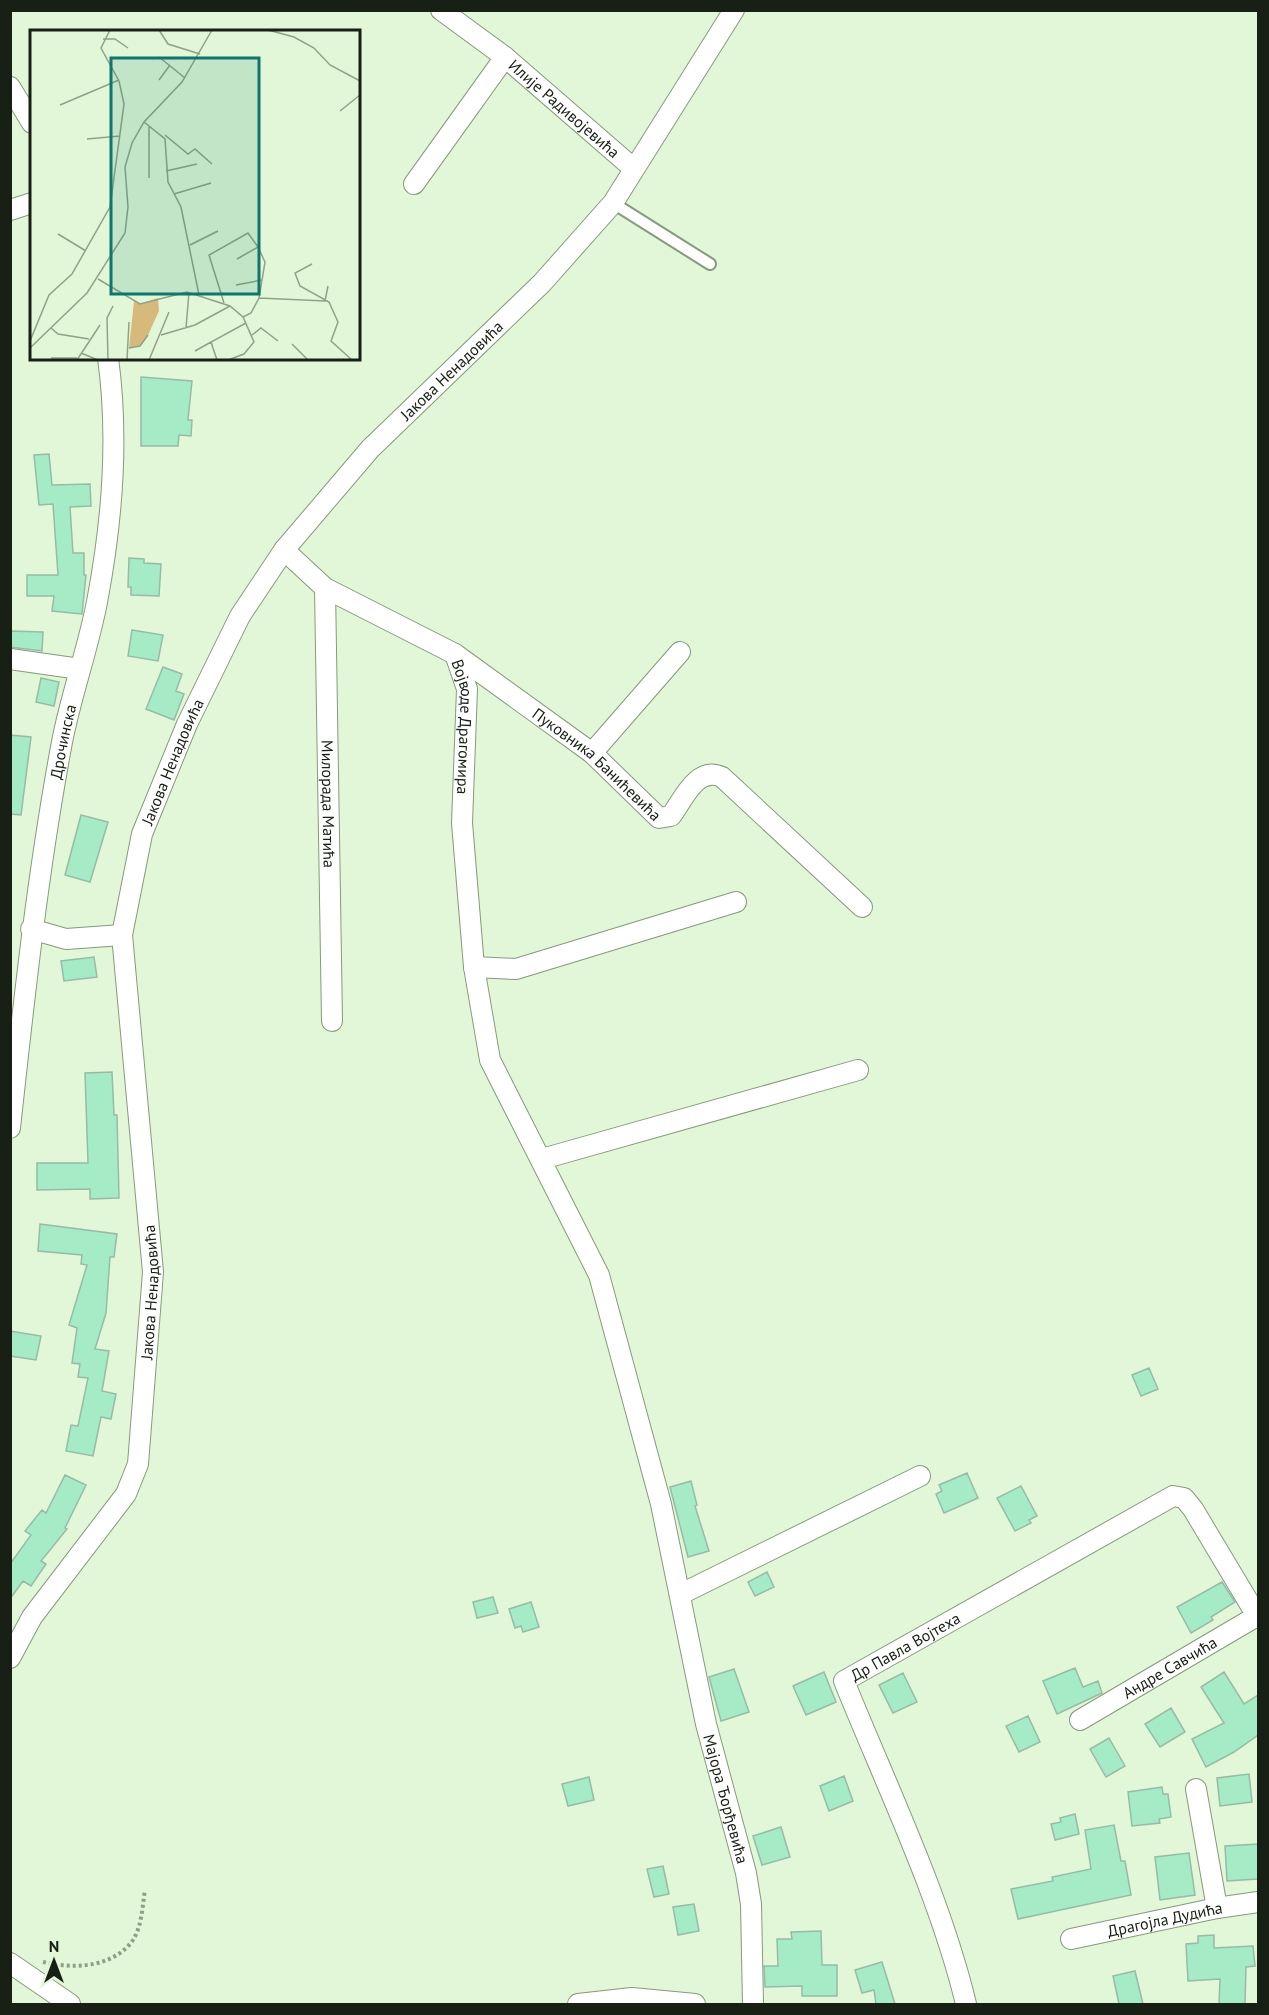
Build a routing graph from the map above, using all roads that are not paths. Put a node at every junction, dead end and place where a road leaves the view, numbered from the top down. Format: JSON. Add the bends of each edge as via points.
{"nodes":[{"id":1,"x":441,"y":10,"type":"edge"},
{"id":2,"x":734,"y":10,"type":"edge"},
{"id":3,"x":505,"y":57,"type":"junction"},
{"id":4,"x":10,"y":87,"type":"edge"},
{"id":5,"x":30,"y":120,"type":"edge"},
{"id":6,"x":633,"y":168,"type":"junction"},
{"id":7,"x":414,"y":184,"type":"dead end"},
{"id":8,"x":613,"y":203,"type":"junction"},
{"id":9,"x":30,"y":204,"type":"edge"},
{"id":10,"x":10,"y":210,"type":"edge"},
{"id":11,"x":710,"y":264,"type":"dead end"},
{"id":12,"x":108,"y":360,"type":"edge"},
{"id":13,"x":284,"y":550,"type":"junction"},
{"id":14,"x":325,"y":588,"type":"junction"},
{"id":15,"x":680,"y":652,"type":"dead end"},
{"id":16,"x":454,"y":654,"type":"junction"},
{"id":17,"x":10,"y":659,"type":"edge"},
{"id":18,"x":80,"y":669,"type":"junction"},
{"id":19,"x":592,"y":753,"type":"junction"},
{"id":20,"x":736,"y":902,"type":"dead end"},
{"id":21,"x":862,"y":907,"type":"dead end"},
{"id":22,"x":31,"y":929,"type":"junction"},
{"id":23,"x":122,"y":935,"type":"junction"},
{"id":24,"x":474,"y":967,"type":"junction"},
{"id":25,"x":18,"y":989,"type":"edge"},
{"id":26,"x":332,"y":1021,"type":"dead end"},
{"id":27,"x":858,"y":1070,"type":"dead end"},
{"id":28,"x":10,"y":1128,"type":"edge"},
{"id":29,"x":542,"y":1159,"type":"junction"},
{"id":30,"x":599,"y":1275,"type":"joint"},
{"id":31,"x":920,"y":1476,"type":"dead end"},
{"id":32,"x":681,"y":1594,"type":"junction"},
{"id":33,"x":1258,"y":1617,"type":"edge"},
{"id":34,"x":10,"y":1658,"type":"edge"},
{"id":35,"x":1080,"y":1720,"type":"dead end"},
{"id":36,"x":1196,"y":1789,"type":"dead end"},
{"id":37,"x":1258,"y":1902,"type":"edge"},
{"id":38,"x":1217,"y":1908,"type":"junction"},
{"id":39,"x":1071,"y":1939,"type":"dead end"},
{"id":40,"x":10,"y":1964,"type":"edge"},
{"id":41,"x":671,"y":2002,"type":"edge"},
{"id":42,"x":70,"y":2004,"type":"edge"},
{"id":43,"x":578,"y":2004,"type":"edge"},
{"id":44,"x":695,"y":2004,"type":"edge"},
{"id":45,"x":753,"y":2004,"type":"edge"},
{"id":46,"x":966,"y":2004,"type":"edge"}],
"edges":[{"from":1,"to":3,"type":"street"},
{"from":2,"to":6,"type":"street","name":"Јакова Ненадовића"},
{"from":3,"to":6,"type":"street","name":"Илије Радивојевића"},
{"from":3,"to":7,"type":"street","name":"Илије Радивојевића"},
{"from":4,"to":5,"type":"street"},
{"from":6,"to":8,"type":"street","name":"Јакова Ненадовића"},
{"from":8,"to":11,"type":"lane"},
{"from":8,"to":13,"type":"street","name":"Јакова Ненадовића","via":[[542,283],[370,449]]},
{"from":9,"to":10,"type":"street"},
{"from":12,"to":18,"type":"street","name":"Дрочинска","via":[[113,393],[111,505],[97,602]]},
{"from":13,"to":14,"type":"street","name":"Војводе Драгомира"},
{"from":13,"to":23,"type":"street","name":"Јакова Ненадовића","via":[[240,616],[187,724],[142,834]]},
{"from":14,"to":16,"type":"street","name":"Војводе Драгомира"},
{"from":14,"to":26,"type":"street","name":"Милорада Матића"},
{"from":15,"to":19,"type":"street"},
{"from":16,"to":19,"type":"street","name":"Пуковника Банићевића"},
{"from":16,"to":24,"type":"street","name":"Војводе Драгомира","via":[[467,689],[462,822]]},
{"from":17,"to":18,"type":"street"},
{"from":18,"to":22,"type":"street","name":"Дрочинска","via":[[63,741]]},
{"from":19,"to":21,"type":"street","name":"Пуковника Банићевића","via":[[659,818],[671,816],[699,778],[711,773],[722,777]]},
{"from":20,"to":24,"type":"street","via":[[516,969]]},
{"from":22,"to":23,"type":"street","via":[[66,939]]},
{"from":22,"to":25,"type":"street","name":"Дрочинска"},
{"from":23,"to":34,"type":"street","name":"Јакова Ненадовића","via":[[153,1272],[138,1464],[126,1494],[32,1617]]},
{"from":24,"to":29,"type":"street","name":"Војводе Драгомира","via":[[490,1060]]},
{"from":25,"to":28,"type":"street","name":"Дрочинска"},
{"from":27,"to":29,"type":"street"},
{"from":29,"to":30,"type":"street","name":"Војводе Драгомира"},
{"from":30,"to":32,"type":"street","name":"Мајора Ђорђевића","via":[[661,1504]]},
{"from":31,"to":32,"type":"street"},
{"from":32,"to":45,"type":"street","name":"Мајора Ђорђевића","via":[[706,1724],[746,1873],[751,1904]]},
{"from":33,"to":35,"type":"street","name":"Андре Савчића"},
{"from":33,"to":46,"type":"street","name":"Др Павла Војтеха","via":[[1194,1509],[1185,1498],[1173,1496],[844,1681],[922,1875]]},
{"from":36,"to":38,"type":"street"},
{"from":37,"to":38,"type":"street","name":"Драгојла Дудића"},
{"from":38,"to":39,"type":"street","name":"Драгојла Дудића"},
{"from":40,"to":42,"type":"street"},
{"from":41,"to":43,"type":"street","via":[[632,1998]]},
{"from":41,"to":44,"type":"street"}]}
